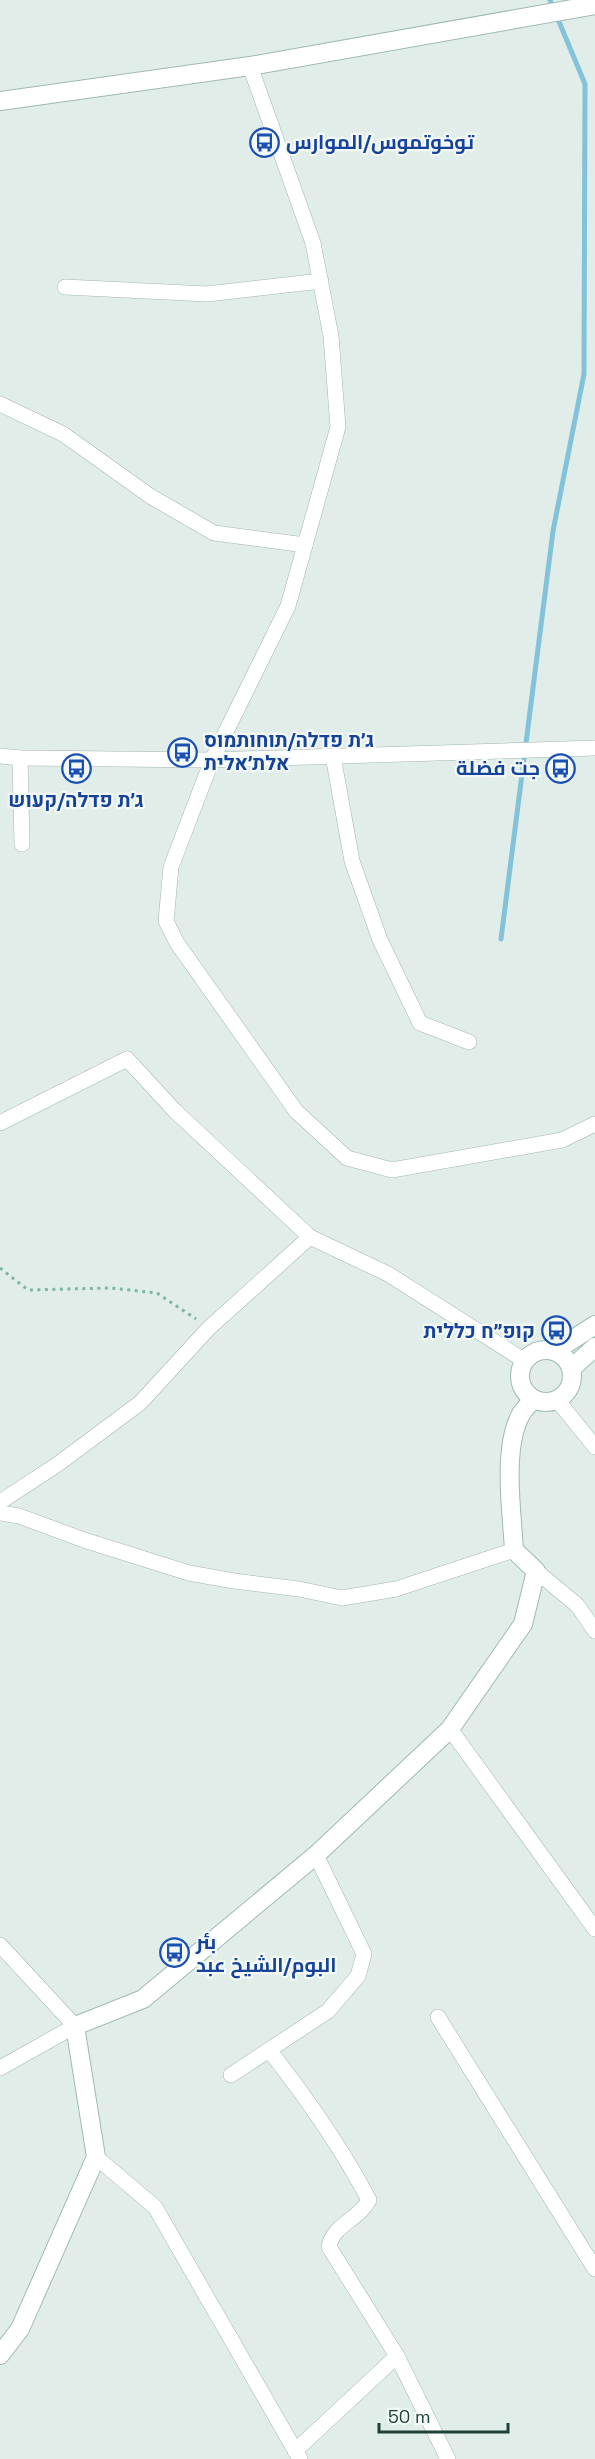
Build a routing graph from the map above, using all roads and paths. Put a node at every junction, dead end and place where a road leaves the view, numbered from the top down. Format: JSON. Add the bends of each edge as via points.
{"nodes":[{"id":1,"x":595,"y":4,"type":"edge"},
{"id":2,"x":250,"y":66,"type":"junction"},
{"id":3,"x":0,"y":101,"type":"edge"},
{"id":4,"x":321,"y":281,"type":"junction"},
{"id":5,"x":65,"y":287,"type":"dead end"},
{"id":6,"x":0,"y":404,"type":"edge"},
{"id":7,"x":305,"y":545,"type":"junction"},
{"id":8,"x":595,"y":748,"type":"edge"},
{"id":9,"x":0,"y":756,"type":"edge"},
{"id":10,"x":333,"y":756,"type":"junction"},
{"id":11,"x":20,"y":758,"type":"junction"},
{"id":12,"x":212,"y":760,"type":"junction"},
{"id":13,"x":22,"y":844,"type":"dead end"},
{"id":14,"x":468,"y":1042,"type":"dead end"},
{"id":15,"x":0,"y":1123,"type":"edge"},
{"id":16,"x":595,"y":1124,"type":"edge"},
{"id":17,"x":310,"y":1237,"type":"junction"},
{"id":18,"x":0,"y":1268,"type":"edge"},
{"id":19,"x":595,"y":1325,"type":"edge"},
{"id":20,"x":209,"y":1328,"type":"junction"},
{"id":21,"x":595,"y":1347,"type":"edge"},
{"id":22,"x":555,"y":1351,"type":"junction"},
{"id":23,"x":525,"y":1361,"type":"junction"},
{"id":24,"x":572,"y":1368,"type":"junction"},
{"id":25,"x":533,"y":1400,"type":"junction"},
{"id":26,"x":558,"y":1401,"type":"junction"},
{"id":27,"x":595,"y":1448,"type":"edge"},
{"id":28,"x":0,"y":1502,"type":"edge"},
{"id":29,"x":0,"y":1513,"type":"edge"},
{"id":30,"x":514,"y":1550,"type":"junction"},
{"id":31,"x":536,"y":1571,"type":"junction"},
{"id":32,"x":595,"y":1631,"type":"edge"},
{"id":33,"x":450,"y":1729,"type":"junction"},
{"id":34,"x":316,"y":1855,"type":"junction"},
{"id":35,"x":595,"y":1929,"type":"edge"},
{"id":36,"x":0,"y":1945,"type":"edge"},
{"id":37,"x":438,"y":2017,"type":"dead end"},
{"id":38,"x":75,"y":2026,"type":"junction"},
{"id":39,"x":269,"y":2050,"type":"junction"},
{"id":40,"x":0,"y":2068,"type":"edge"},
{"id":41,"x":231,"y":2075,"type":"dead end"},
{"id":42,"x":96,"y":2157,"type":"junction"},
{"id":43,"x":595,"y":2268,"type":"edge"},
{"id":44,"x":0,"y":2355,"type":"edge"},
{"id":45,"x":397,"y":2356,"type":"junction"},
{"id":46,"x":297,"y":2455,"type":"edge"},
{"id":47,"x":448,"y":2459,"type":"edge"}],
"edges":[{"from":1,"to":2,"type":"street"},
{"from":2,"to":3,"type":"street"},
{"from":2,"to":4,"type":"street","via":[[313,243]]},
{"from":4,"to":5,"type":"street","via":[[207,294]]},
{"from":4,"to":7,"type":"street","via":[[332,336],[338,427]]},
{"from":6,"to":7,"type":"street","via":[[63,434],[150,496],[214,533]]},
{"from":7,"to":12,"type":"street","via":[[288,606]]},
{"from":8,"to":10,"type":"street"},
{"from":9,"to":11,"type":"street"},
{"from":10,"to":12,"type":"street"},
{"from":10,"to":14,"type":"street","via":[[352,861],[380,940],[420,1023]]},
{"from":11,"to":12,"type":"street"},
{"from":11,"to":13,"type":"street"},
{"from":12,"to":16,"type":"street","via":[[171,867],[166,921],[177,943],[296,1111],[347,1158],[392,1170],[562,1140]]},
{"from":15,"to":17,"type":"street","via":[[128,1059],[175,1111]]},
{"from":17,"to":20,"type":"street"},
{"from":17,"to":23,"type":"street","via":[[388,1274]]},
{"from":18,"to":20,"type":"path","via":[[28,1290],[111,1288],[157,1293]]},
{"from":19,"to":22,"type":"street"},
{"from":20,"to":28,"type":"street","via":[[140,1403]]},
{"from":21,"to":24,"type":"street"},
{"from":22,"to":23,"type":"street","via":[[538,1351]]},
{"from":22,"to":24,"type":"street"},
{"from":23,"to":25,"type":"street","via":[[521,1386]]},
{"from":24,"to":26,"type":"street","via":[[569,1390]]},
{"from":25,"to":26,"type":"street"},
{"from":25,"to":30,"type":"street","via":[[520,1415],[512,1443]]},
{"from":26,"to":27,"type":"street"},
{"from":29,"to":30,"type":"street","via":[[189,1573],[342,1598],[396,1588]]},
{"from":30,"to":31,"type":"street"},
{"from":31,"to":32,"type":"street","via":[[577,1605]]},
{"from":31,"to":33,"type":"street","via":[[523,1624]]},
{"from":33,"to":34,"type":"street"},
{"from":33,"to":35,"type":"street"},
{"from":34,"to":38,"type":"street","via":[[143,1999]]},
{"from":34,"to":39,"type":"street","via":[[364,1954],[358,1976],[328,2011]]},
{"from":36,"to":38,"type":"street"},
{"from":37,"to":43,"type":"street"},
{"from":38,"to":40,"type":"street"},
{"from":38,"to":42,"type":"street"},
{"from":39,"to":41,"type":"street"},
{"from":39,"to":45,"type":"street","via":[[302,2091],[369,2200],[363,2212],[330,2237],[329,2247]]},
{"from":42,"to":44,"type":"street","via":[[20,2329]]},
{"from":42,"to":46,"type":"street","via":[[155,2207]]},
{"from":45,"to":46,"type":"street"},
{"from":45,"to":47,"type":"street"}]}
